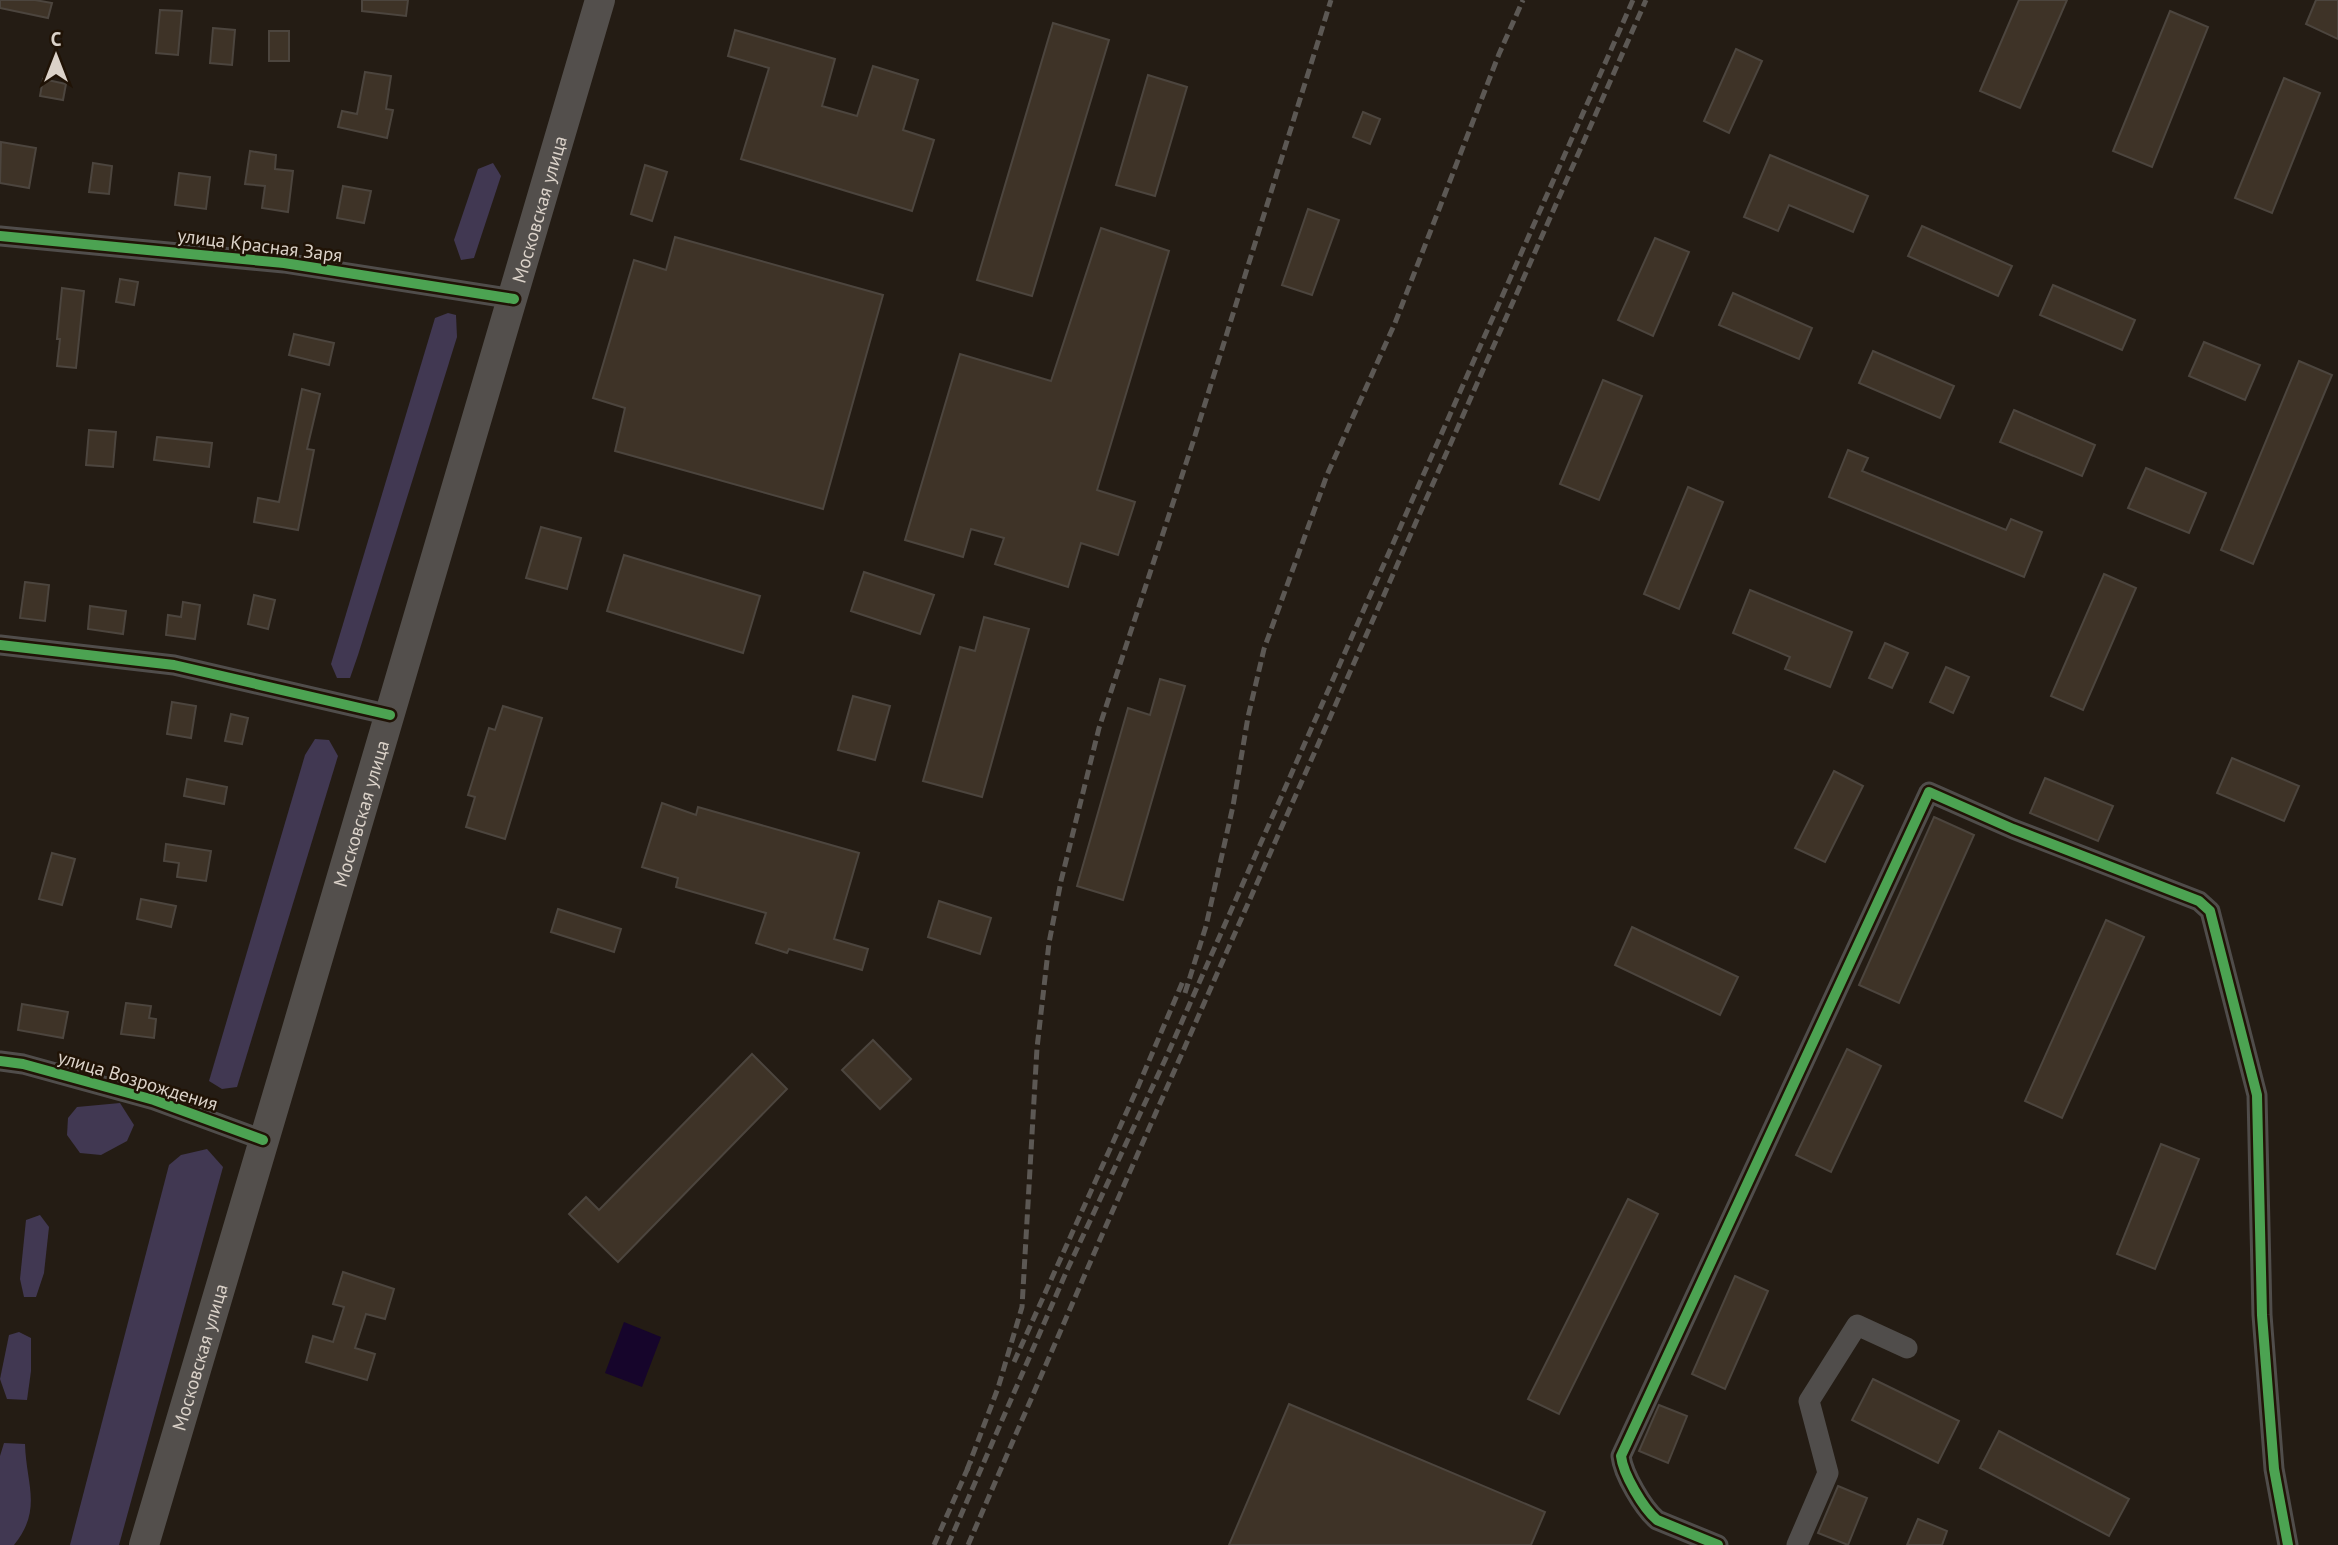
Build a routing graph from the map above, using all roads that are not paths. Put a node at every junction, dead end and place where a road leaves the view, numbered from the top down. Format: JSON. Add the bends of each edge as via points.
{"nodes":[{"id":1,"x":600,"y":0,"type":"edge"},
{"id":2,"x":0,"y":236,"type":"edge"},
{"id":3,"x":514,"y":299,"type":"junction"},
{"id":4,"x":0,"y":645,"type":"edge"},
{"id":5,"x":390,"y":715,"type":"junction"},
{"id":6,"x":0,"y":1061,"type":"edge"},
{"id":7,"x":263,"y":1140,"type":"junction"},
{"id":8,"x":1908,"y":1348,"type":"dead end"},
{"id":9,"x":144,"y":1545,"type":"edge"},
{"id":10,"x":1718,"y":1545,"type":"edge"},
{"id":11,"x":1797,"y":1545,"type":"edge"},
{"id":12,"x":2288,"y":1545,"type":"edge"}],
"edges":[{"from":1,"to":3,"type":"main road","name":"Московская улица"},
{"from":2,"to":3,"type":"street","name":"улица Красная Заря","via":[[284,263]]},
{"from":3,"to":5,"type":"main road","name":"Московская улица"},
{"from":4,"to":5,"type":"street","via":[[174,665]]},
{"from":5,"to":7,"type":"main road","name":"Московская улица"},
{"from":6,"to":7,"type":"street","name":"улица Возрождения","via":[[154,1100]]},
{"from":7,"to":9,"type":"main road","name":"Московская улица"},
{"from":8,"to":11,"type":"street","via":[[1857,1325],[1809,1401],[1828,1473]]},
{"from":10,"to":12,"type":"street","via":[[1651,1515],[1626,1473],[1621,1455],[1929,792],[2013,830],[2199,901],[2210,911],[2256,1095],[2262,1315],[2274,1469]]}]}
